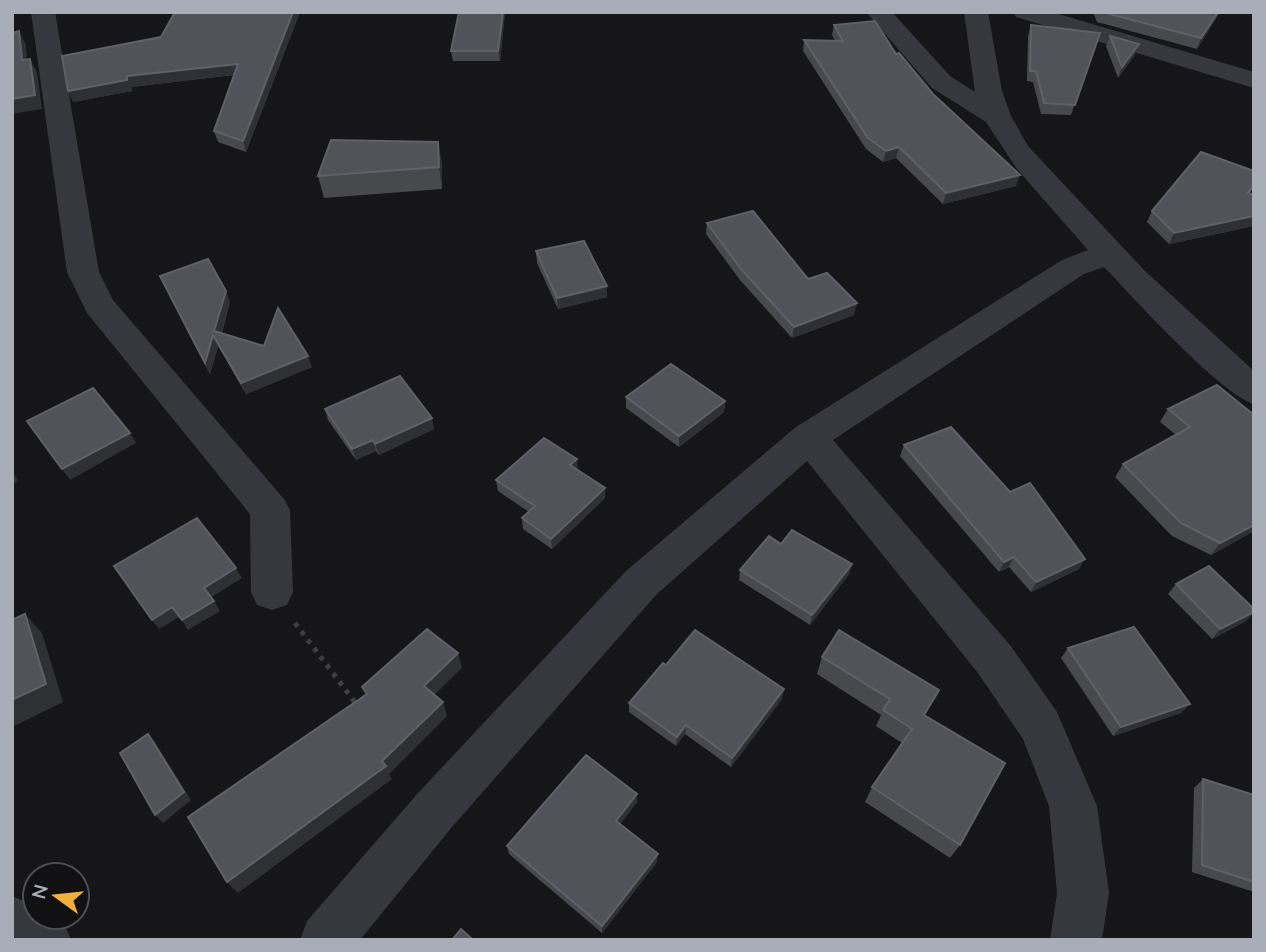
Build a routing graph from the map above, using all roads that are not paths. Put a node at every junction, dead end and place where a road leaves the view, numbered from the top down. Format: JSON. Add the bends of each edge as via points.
{"nodes":[{"id":1,"x":43,"y":12,"type":"edge"},
{"id":2,"x":878,"y":12,"type":"edge"},
{"id":3,"x":976,"y":12,"type":"edge"},
{"id":4,"x":1025,"y":12,"type":"edge"},
{"id":5,"x":1254,"y":80,"type":"edge"},
{"id":6,"x":997,"y":117,"type":"junction"},
{"id":7,"x":1108,"y":254,"type":"junction"},
{"id":8,"x":1254,"y":391,"type":"edge"},
{"id":9,"x":809,"y":437,"type":"junction"},
{"id":10,"x":272,"y":592,"type":"road end"},
{"id":11,"x":12,"y":922,"type":"edge"},
{"id":12,"x":45,"y":940,"type":"edge"},
{"id":13,"x":327,"y":940,"type":"edge"},
{"id":14,"x":1076,"y":940,"type":"edge"}],
"edges":[{"from":1,"to":10,"type":"street","via":[[83,272],[99,305],[270,510]]},
{"from":2,"to":6,"type":"street","via":[[941,82]]},
{"from":3,"to":6,"type":"street"},
{"from":4,"to":5,"type":"street"},
{"from":6,"to":7,"type":"street","via":[[1027,164]]},
{"from":7,"to":8,"type":"street"},
{"from":7,"to":9,"type":"street","via":[[1073,267]]},
{"from":9,"to":13,"type":"street","via":[[641,583],[435,810]]},
{"from":9,"to":14,"type":"street","via":[[994,659],[1041,727],[1073,806],[1083,892]]},
{"from":11,"to":12,"type":"street"}]}
